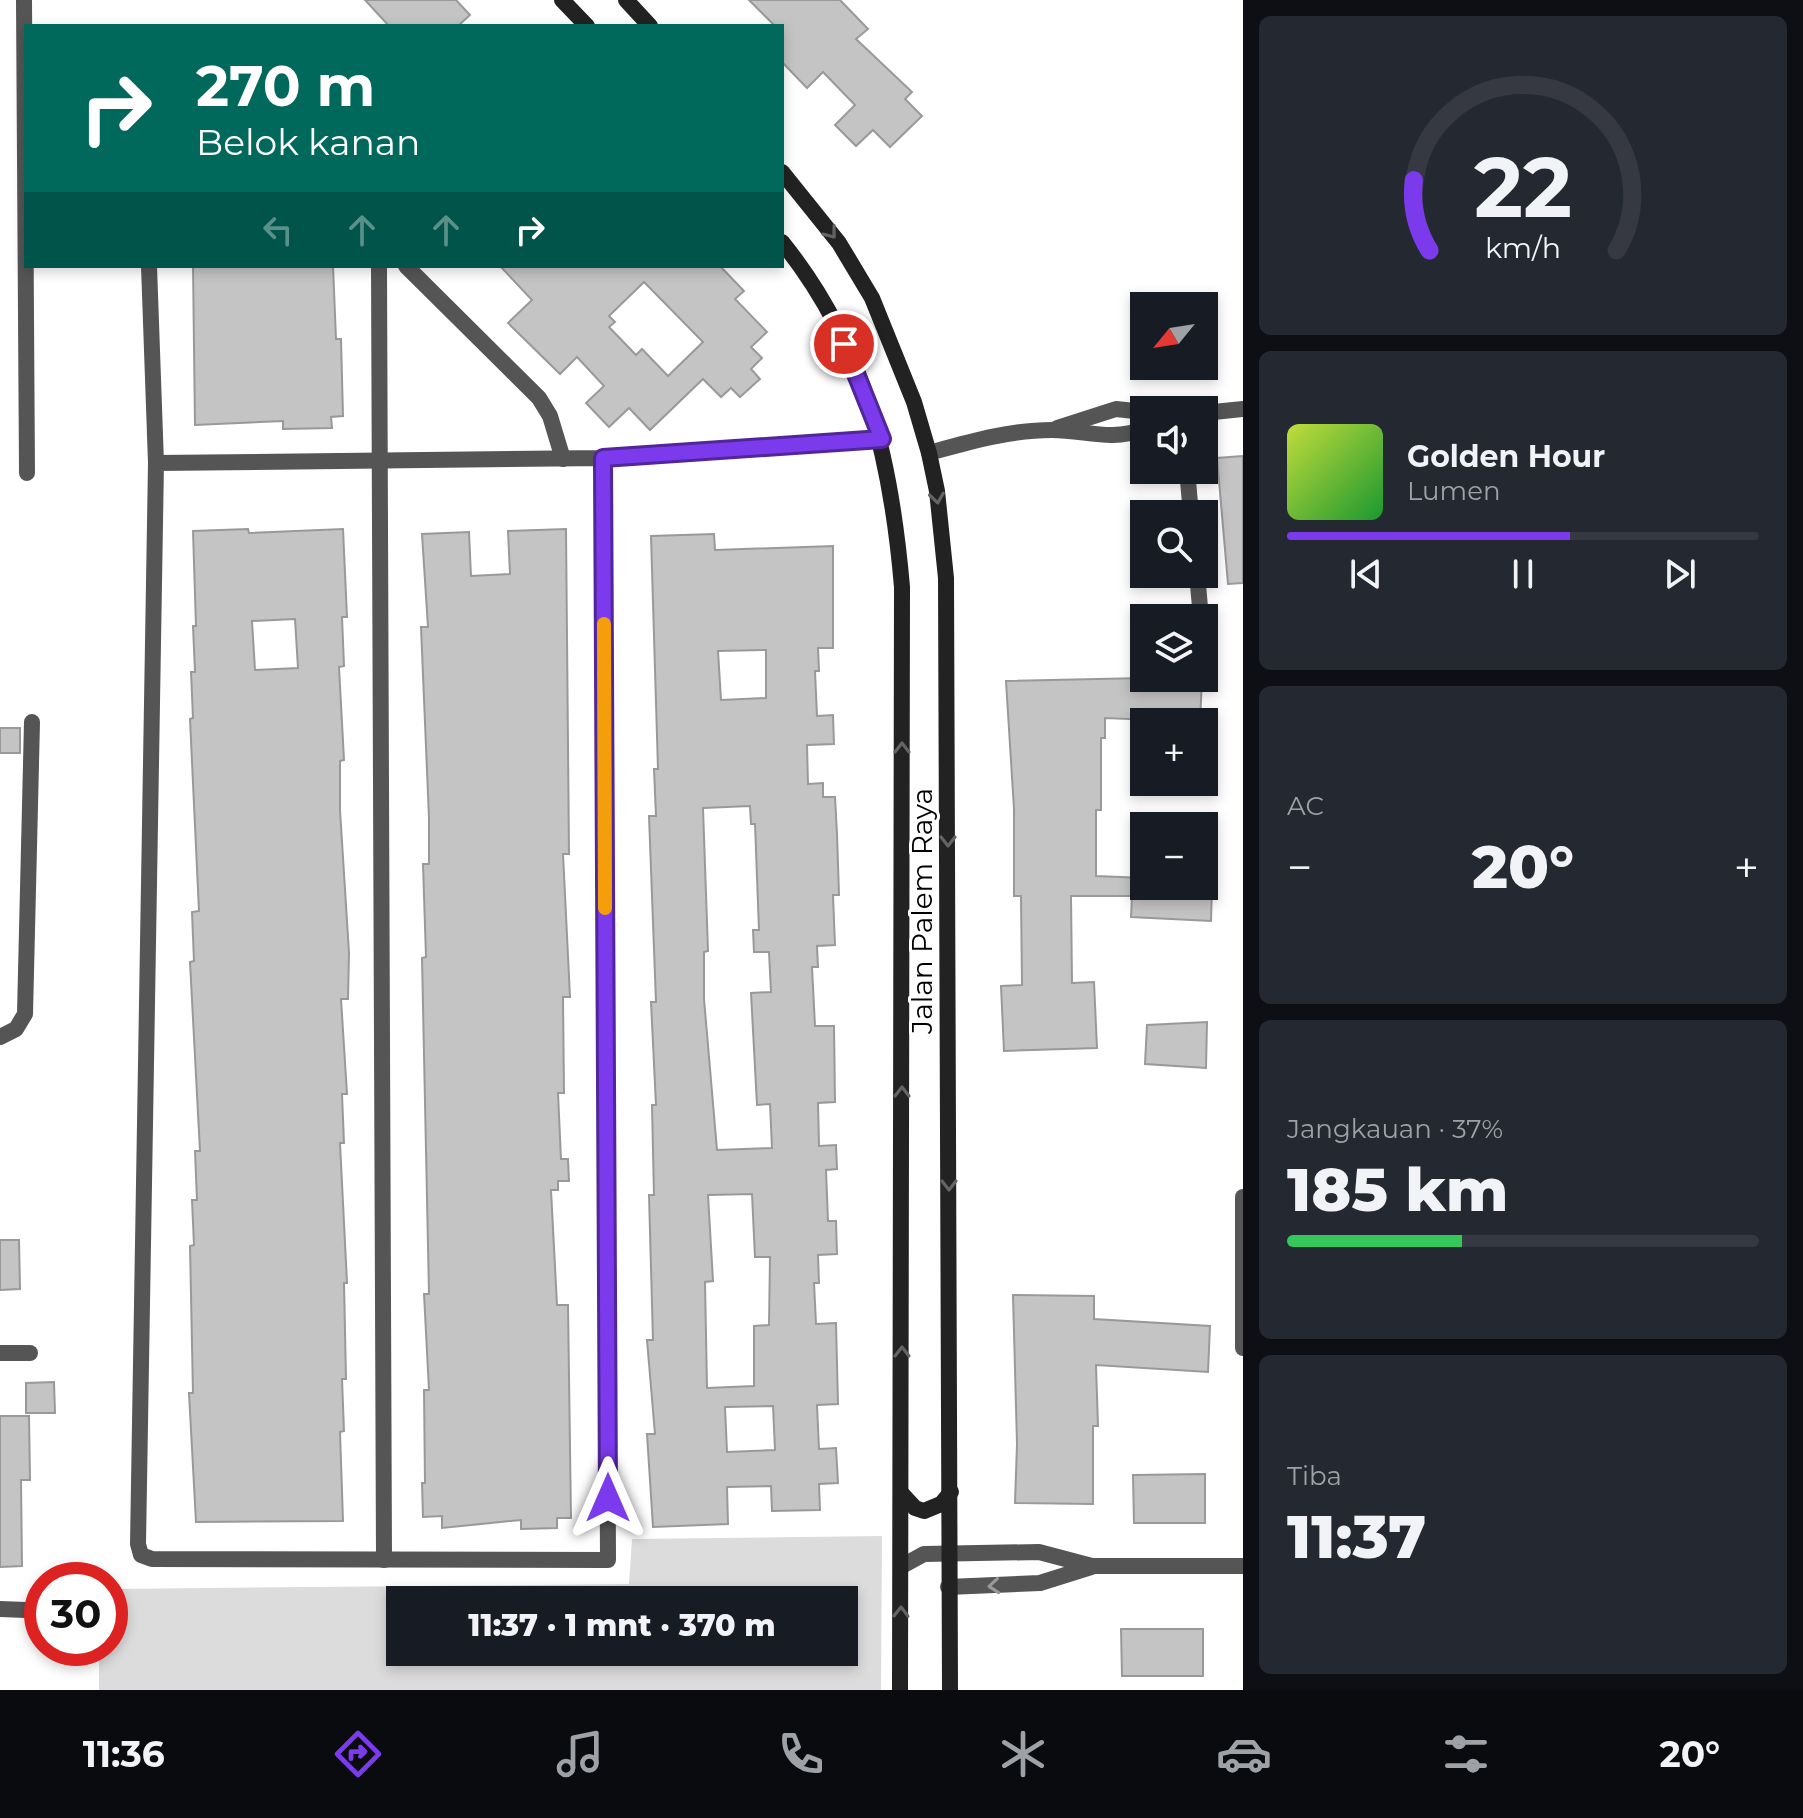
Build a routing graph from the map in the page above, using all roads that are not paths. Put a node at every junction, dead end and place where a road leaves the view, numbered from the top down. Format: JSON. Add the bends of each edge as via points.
{"nodes":[{"id":1,"x":24,"y":0,"type":"edge"},
{"id":2,"x":562,"y":0,"type":"edge"},
{"id":3,"x":626,"y":0,"type":"edge"},
{"id":4,"x":24,"y":24,"type":"edge"},
{"id":5,"x":585,"y":24,"type":"edge"},
{"id":6,"x":648,"y":24,"type":"edge"},
{"id":7,"x":784,"y":174,"type":"edge"},
{"id":8,"x":784,"y":245,"type":"edge"},
{"id":9,"x":26,"y":268,"type":"edge"},
{"id":10,"x":149,"y":268,"type":"edge"},
{"id":11,"x":379,"y":268,"type":"edge"},
{"id":12,"x":408,"y":268,"type":"edge"},
{"id":13,"x":1243,"y":409,"type":"edge"},
{"id":14,"x":1130,"y":410,"type":"edge"},
{"id":15,"x":1218,"y":412,"type":"edge"},
{"id":16,"x":1052,"y":430,"type":"junction"},
{"id":17,"x":1130,"y":434,"type":"edge"},
{"id":18,"x":882,"y":439,"type":"junction"},
{"id":19,"x":929,"y":453,"type":"junction"},
{"id":20,"x":603,"y":458,"type":"junction"},
{"id":21,"x":563,"y":459,"type":"junction"},
{"id":22,"x":382,"y":460,"type":"junction"},
{"id":23,"x":156,"y":463,"type":"junction"},
{"id":24,"x":27,"y":473,"type":"dead end"},
{"id":25,"x":32,"y":722,"type":"dead end"},
{"id":26,"x":0,"y":1037,"type":"edge"},
{"id":27,"x":1243,"y":1197,"type":"edge"},
{"id":28,"x":1242,"y":1308,"type":"edge"},
{"id":29,"x":1243,"y":1348,"type":"edge"},
{"id":30,"x":0,"y":1353,"type":"edge"},
{"id":31,"x":30,"y":1353,"type":"dead end"},
{"id":32,"x":951,"y":1492,"type":"junction"},
{"id":33,"x":902,"y":1494,"type":"junction"},
{"id":34,"x":950,"y":1554,"type":"junction"},
{"id":35,"x":384,"y":1560,"type":"junction"},
{"id":36,"x":902,"y":1566,"type":"junction"},
{"id":37,"x":1092,"y":1566,"type":"junction"},
{"id":38,"x":1243,"y":1566,"type":"edge"},
{"id":39,"x":948,"y":1587,"type":"junction"},
{"id":40,"x":0,"y":1609,"type":"edge"},
{"id":41,"x":24,"y":1610,"type":"edge"},
{"id":42,"x":900,"y":1690,"type":"edge"},
{"id":43,"x":950,"y":1690,"type":"edge"}],
"edges":[{"from":1,"to":4,"type":"street"},
{"from":2,"to":5,"type":"street"},
{"from":3,"to":6,"type":"street"},
{"from":7,"to":19,"type":"street","name":"Jalan Palem Raya","one_way":true,"via":[[839,243],[872,298]]},
{"from":8,"to":18,"type":"street","name":"Jalan Palem Raya","via":[[834,320]]},
{"from":9,"to":24,"type":"street"},
{"from":10,"to":23,"type":"street"},
{"from":11,"to":22,"type":"street"},
{"from":12,"to":21,"type":"street","via":[[539,398]]},
{"from":13,"to":15,"type":"street"},
{"from":14,"to":16,"type":"street","via":[[1116,409]]},
{"from":16,"to":17,"type":"street"},
{"from":16,"to":19,"type":"street","via":[[999,435]]},
{"from":18,"to":20,"type":"street"},
{"from":33,"to":18,"type":"street","name":"Jalan Palem Raya","one_way":true,"via":[[902,587],[895,505]]},
{"from":19,"to":32,"type":"street","name":"Jalan Palem Raya","one_way":true,"via":[[946,578]]},
{"from":20,"to":21,"type":"street"},
{"from":20,"to":35,"type":"street","via":[[608,1560]]},
{"from":21,"to":22,"type":"street"},
{"from":22,"to":23,"type":"street"},
{"from":22,"to":35,"type":"street"},
{"from":23,"to":35,"type":"street","via":[[138,1544],[141,1555],[152,1559]]},
{"from":25,"to":26,"type":"street","via":[[25,1014],[16,1029]]},
{"from":27,"to":28,"type":"street"},
{"from":28,"to":29,"type":"street"},
{"from":30,"to":31,"type":"street"},
{"from":32,"to":33,"type":"street","via":[[941,1504],[924,1511]]},
{"from":32,"to":34,"type":"street","name":"Jalan Palem Raya"},
{"from":33,"to":36,"type":"street","name":"Jalan Palem Raya"},
{"from":34,"to":36,"type":"street","via":[[924,1554]]},
{"from":34,"to":37,"type":"street","via":[[1039,1552]]},
{"from":34,"to":39,"type":"street","name":"Jalan Palem Raya"},
{"from":42,"to":36,"type":"street","name":"Jalan Palem Raya","one_way":true},
{"from":37,"to":38,"type":"street"},
{"from":37,"to":39,"type":"street","one_way":true,"via":[[1040,1583]]},
{"from":39,"to":43,"type":"street","name":"Jalan Palem Raya"},
{"from":40,"to":41,"type":"street"}]}
